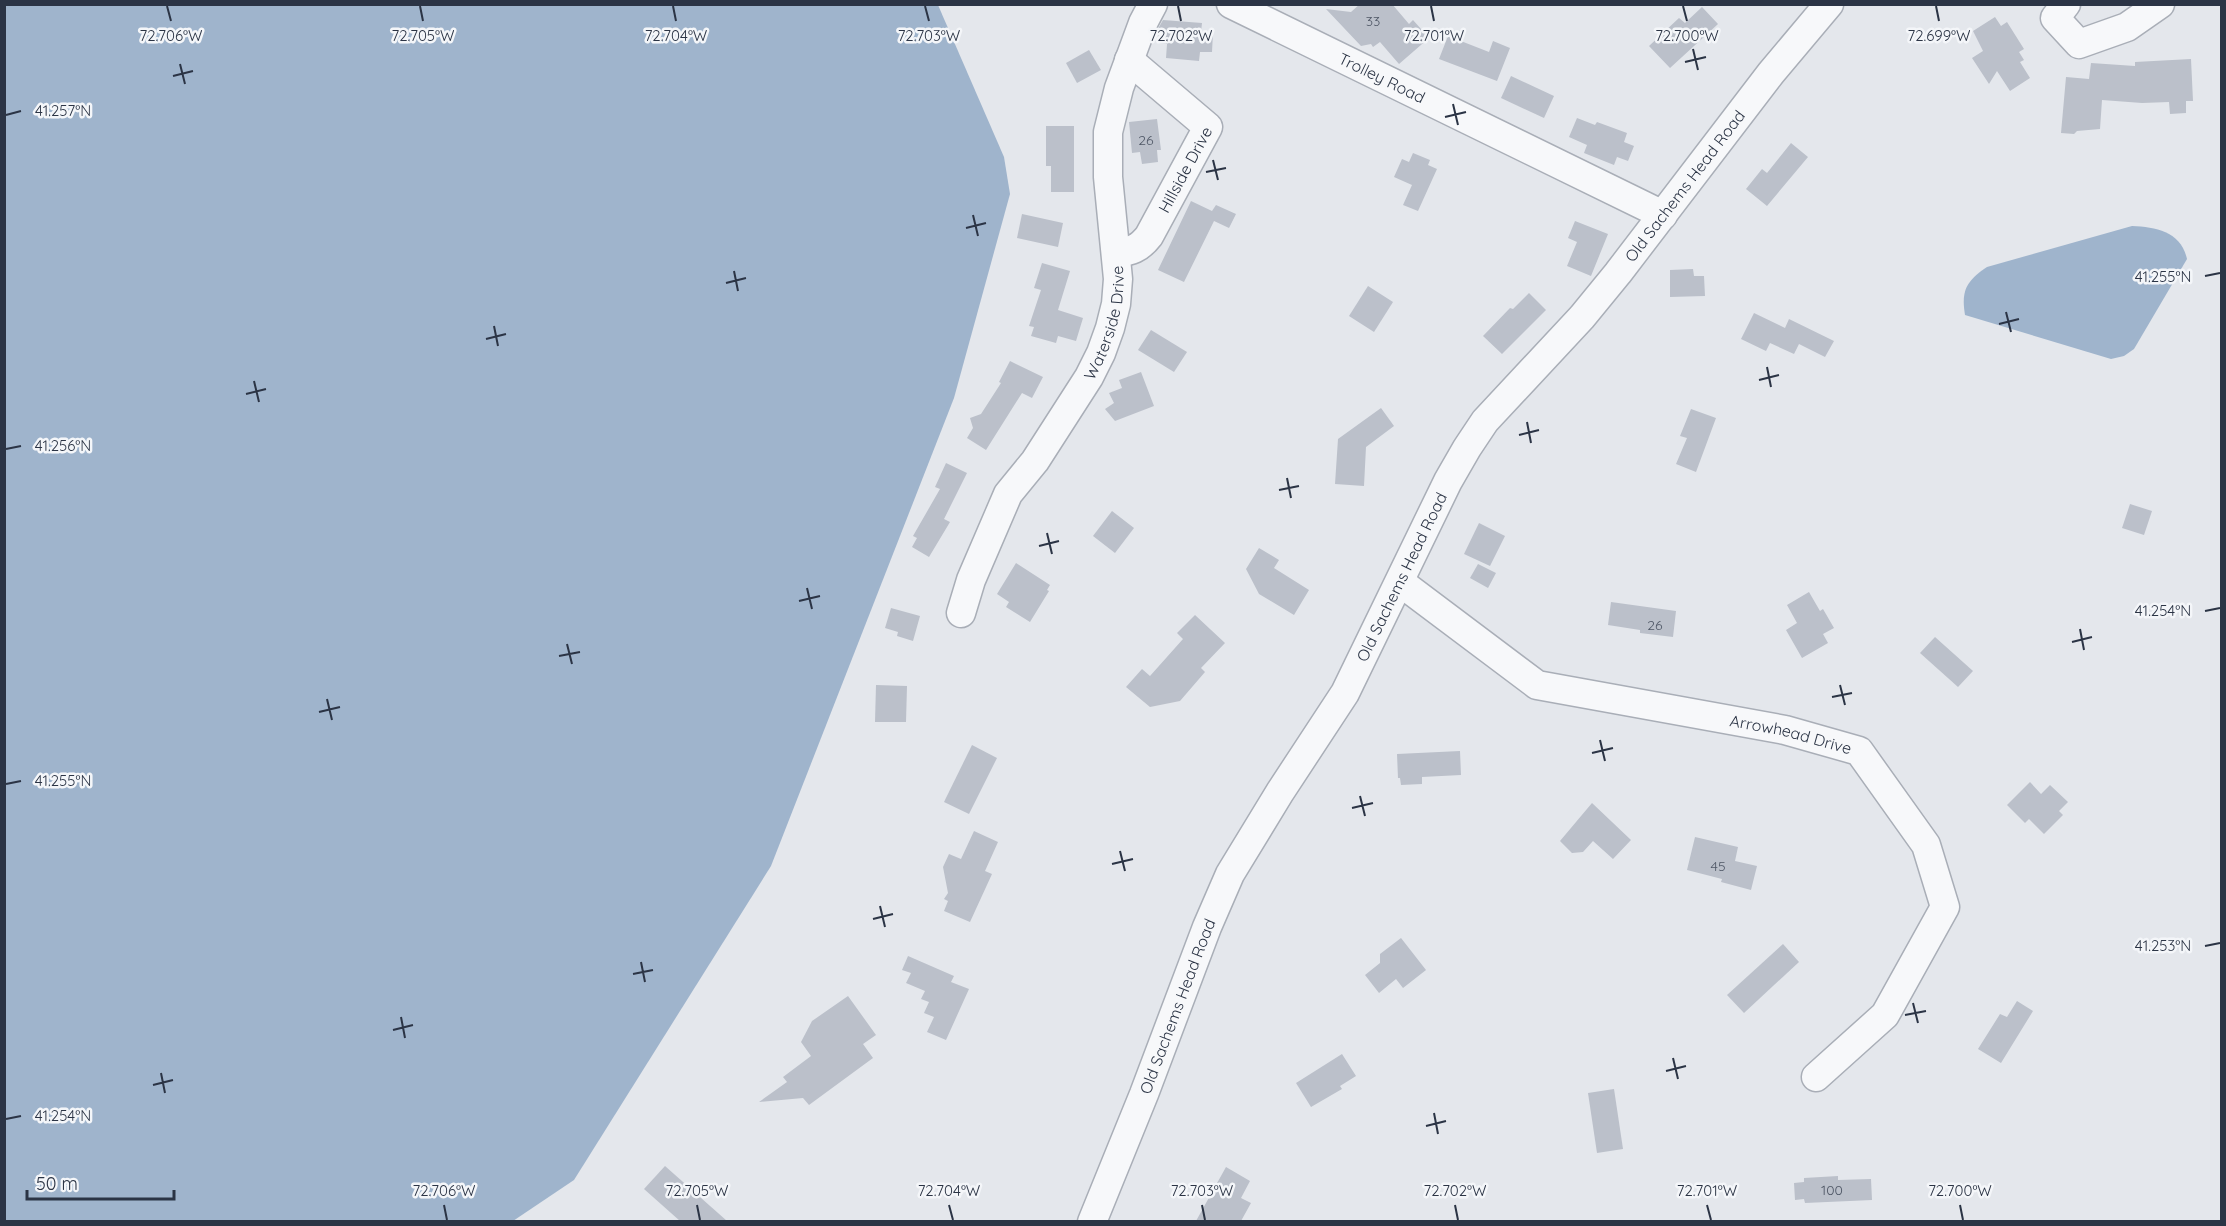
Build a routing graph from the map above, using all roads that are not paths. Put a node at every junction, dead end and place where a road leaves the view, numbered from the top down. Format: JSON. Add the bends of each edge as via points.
{"nodes":[{"id":1,"x":1153,"y":4,"type":"edge"},
{"id":2,"x":1231,"y":4,"type":"edge"},
{"id":3,"x":1829,"y":4,"type":"edge"},
{"id":4,"x":2066,"y":4,"type":"edge"},
{"id":5,"x":2160,"y":4,"type":"edge"},
{"id":6,"x":1129,"y":60,"type":"junction"},
{"id":7,"x":1663,"y":215,"type":"junction"},
{"id":8,"x":1116,"y":253,"type":"junction"},
{"id":9,"x":1400,"y":582,"type":"junction"},
{"id":10,"x":961,"y":613,"type":"dead end"},
{"id":11,"x":1816,"y":1077,"type":"dead end"},
{"id":12,"x":1092,"y":1221,"type":"edge"}],
"edges":[{"from":1,"to":6,"type":"street","name":"Waterside Drive"},
{"from":2,"to":7,"type":"street","name":"Trolley Road"},
{"from":3,"to":7,"type":"street","name":"Old Sachems Head Road"},
{"from":4,"to":5,"type":"street","via":[[2055,18],[2079,44],[2127,27]]},
{"from":6,"to":8,"type":"street","name":"Waterside Drive","via":[[1108,132]]},
{"from":6,"to":8,"type":"street","name":"Hillside Drive","via":[[1208,127],[1149,236],[1142,245]]},
{"from":7,"to":9,"type":"street","name":"Old Sachems Head Road","via":[[1582,317],[1485,421],[1448,481]]},
{"from":8,"to":10,"type":"street","name":"Waterside Drive","via":[[1116,304],[1101,353],[1035,461],[1008,494]]},
{"from":9,"to":11,"type":"street","name":"Arrowhead Drive","via":[[1538,685],[1785,730],[1859,752],[1926,845],[1945,907],[1885,1015]]},
{"from":9,"to":12,"type":"street","name":"Old Sachems Head Road","via":[[1346,693],[1230,874]]}]}
